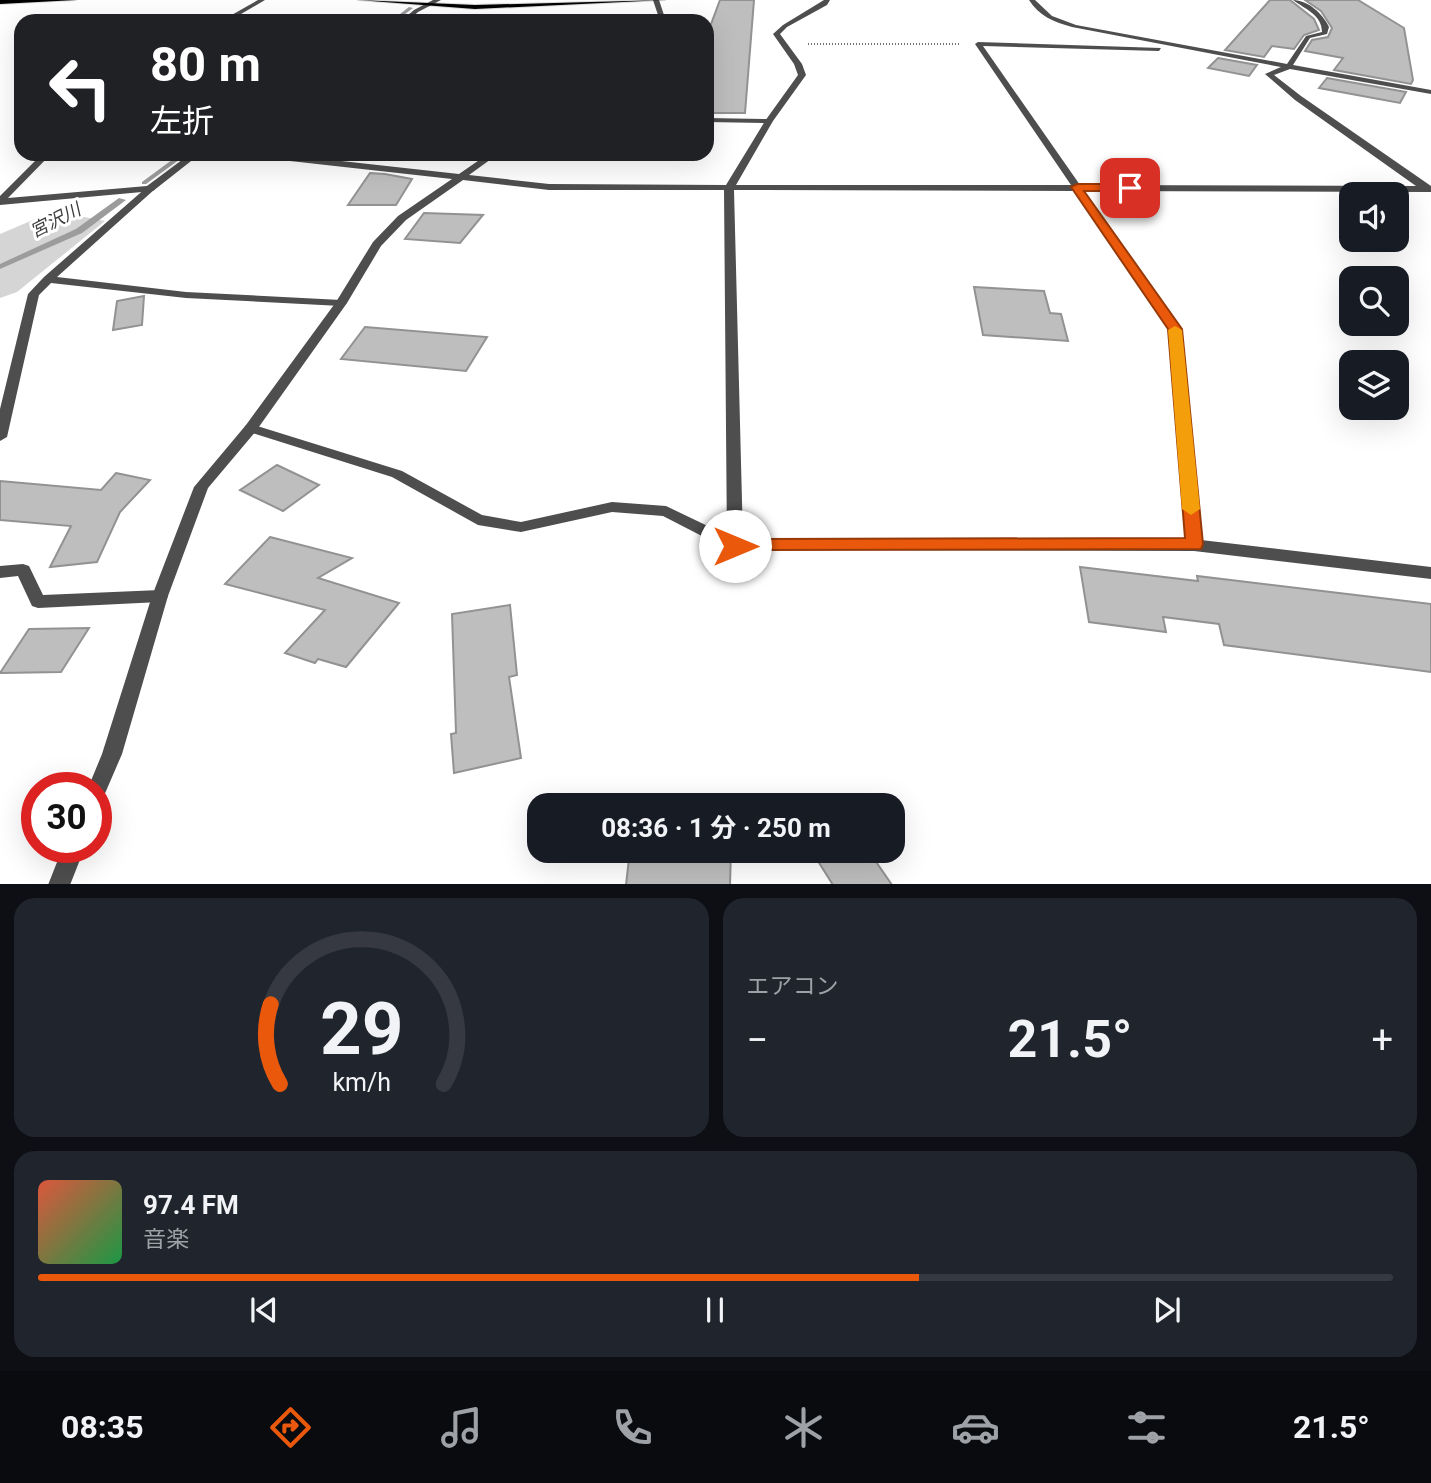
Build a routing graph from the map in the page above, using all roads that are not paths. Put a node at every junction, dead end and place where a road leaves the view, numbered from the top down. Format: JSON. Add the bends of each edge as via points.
{"nodes":[{"id":1,"x":72,"y":0,"type":"edge"},
{"id":2,"x":262,"y":0,"type":"edge"},
{"id":3,"x":362,"y":0,"type":"edge"},
{"id":4,"x":438,"y":0,"type":"edge"},
{"id":5,"x":657,"y":0,"type":"edge"},
{"id":6,"x":827,"y":0,"type":"edge"},
{"id":7,"x":1032,"y":0,"type":"edge"},
{"id":8,"x":1296,"y":0,"type":"edge"},
{"id":9,"x":0,"y":2,"type":"edge"},
{"id":10,"x":428,"y":5,"type":"junction"},
{"id":11,"x":237,"y":14,"type":"edge"},
{"id":12,"x":414,"y":14,"type":"edge"},
{"id":13,"x":1175,"y":46,"type":"junction"},
{"id":14,"x":1289,"y":67,"type":"junction"},
{"id":15,"x":1431,"y":92,"type":"edge"},
{"id":16,"x":714,"y":120,"type":"edge"},
{"id":17,"x":769,"y":121,"type":"junction"},
{"id":18,"x":40,"y":161,"type":"edge"},
{"id":19,"x":187,"y":161,"type":"edge"},
{"id":20,"x":320,"y":161,"type":"edge"},
{"id":21,"x":484,"y":161,"type":"edge"},
{"id":22,"x":461,"y":176,"type":"junction"},
{"id":23,"x":1077,"y":187,"type":"junction"},
{"id":24,"x":729,"y":188,"type":"junction"},
{"id":25,"x":150,"y":189,"type":"junction"},
{"id":26,"x":1429,"y":190,"type":"edge"},
{"id":27,"x":0,"y":201,"type":"edge"},
{"id":28,"x":48,"y":279,"type":"junction"},
{"id":29,"x":341,"y":303,"type":"junction"},
{"id":30,"x":251,"y":428,"type":"junction"},
{"id":31,"x":0,"y":437,"type":"edge"},
{"id":32,"x":1194,"y":544,"type":"junction"},
{"id":33,"x":735,"y":546,"type":"junction"},
{"id":34,"x":0,"y":572,"type":"edge"},
{"id":35,"x":1431,"y":572,"type":"edge"},
{"id":36,"x":160,"y":596,"type":"junction"},
{"id":37,"x":104,"y":772,"type":"edge"},
{"id":38,"x":68,"y":863,"type":"edge"},
{"id":39,"x":59,"y":884,"type":"edge"}],
"edges":[{"from":1,"to":9,"type":"main road"},
{"from":2,"to":11,"type":"street"},
{"from":3,"to":10,"type":"main road"},
{"from":4,"to":10,"type":"street"},
{"from":5,"to":10,"type":"main road","via":[[513,7]]},
{"from":6,"to":17,"type":"street","via":[[776,34],[802,75]]},
{"from":7,"to":13,"type":"street","via":[[1035,8],[1064,23]]},
{"from":8,"to":14,"type":"street","via":[[1321,17],[1326,27],[1325,33],[1308,37]]},
{"from":10,"to":12,"type":"street"},
{"from":13,"to":14,"type":"street"},
{"from":13,"to":23,"type":"street","via":[[1151,50],[978,44]]},
{"from":14,"to":15,"type":"street"},
{"from":14,"to":26,"type":"street","via":[[1269,74]]},
{"from":16,"to":17,"type":"street"},
{"from":17,"to":24,"type":"street"},
{"from":18,"to":27,"type":"street"},
{"from":19,"to":25,"type":"street"},
{"from":20,"to":22,"type":"street"},
{"from":21,"to":22,"type":"street"},
{"from":22,"to":24,"type":"street","via":[[549,187]]},
{"from":22,"to":29,"type":"street","via":[[402,218],[377,244]]},
{"from":23,"to":24,"type":"street"},
{"from":23,"to":26,"type":"street"},
{"from":23,"to":32,"type":"street","via":[[1175,329]]},
{"from":24,"to":33,"type":"street"},
{"from":25,"to":27,"type":"street"},
{"from":25,"to":28,"type":"street"},
{"from":28,"to":29,"type":"street","via":[[186,295]]},
{"from":28,"to":31,"type":"street","via":[[34,293]]},
{"from":29,"to":30,"type":"street"},
{"from":30,"to":33,"type":"street","via":[[397,474],[478,520],[521,527],[612,508],[666,511]]},
{"from":30,"to":36,"type":"street","via":[[201,487]]},
{"from":32,"to":33,"type":"street"},
{"from":32,"to":35,"type":"street"},
{"from":34,"to":36,"type":"street","via":[[23,570],[38,602]]},
{"from":36,"to":37,"type":"street"},
{"from":38,"to":39,"type":"street"}]}
